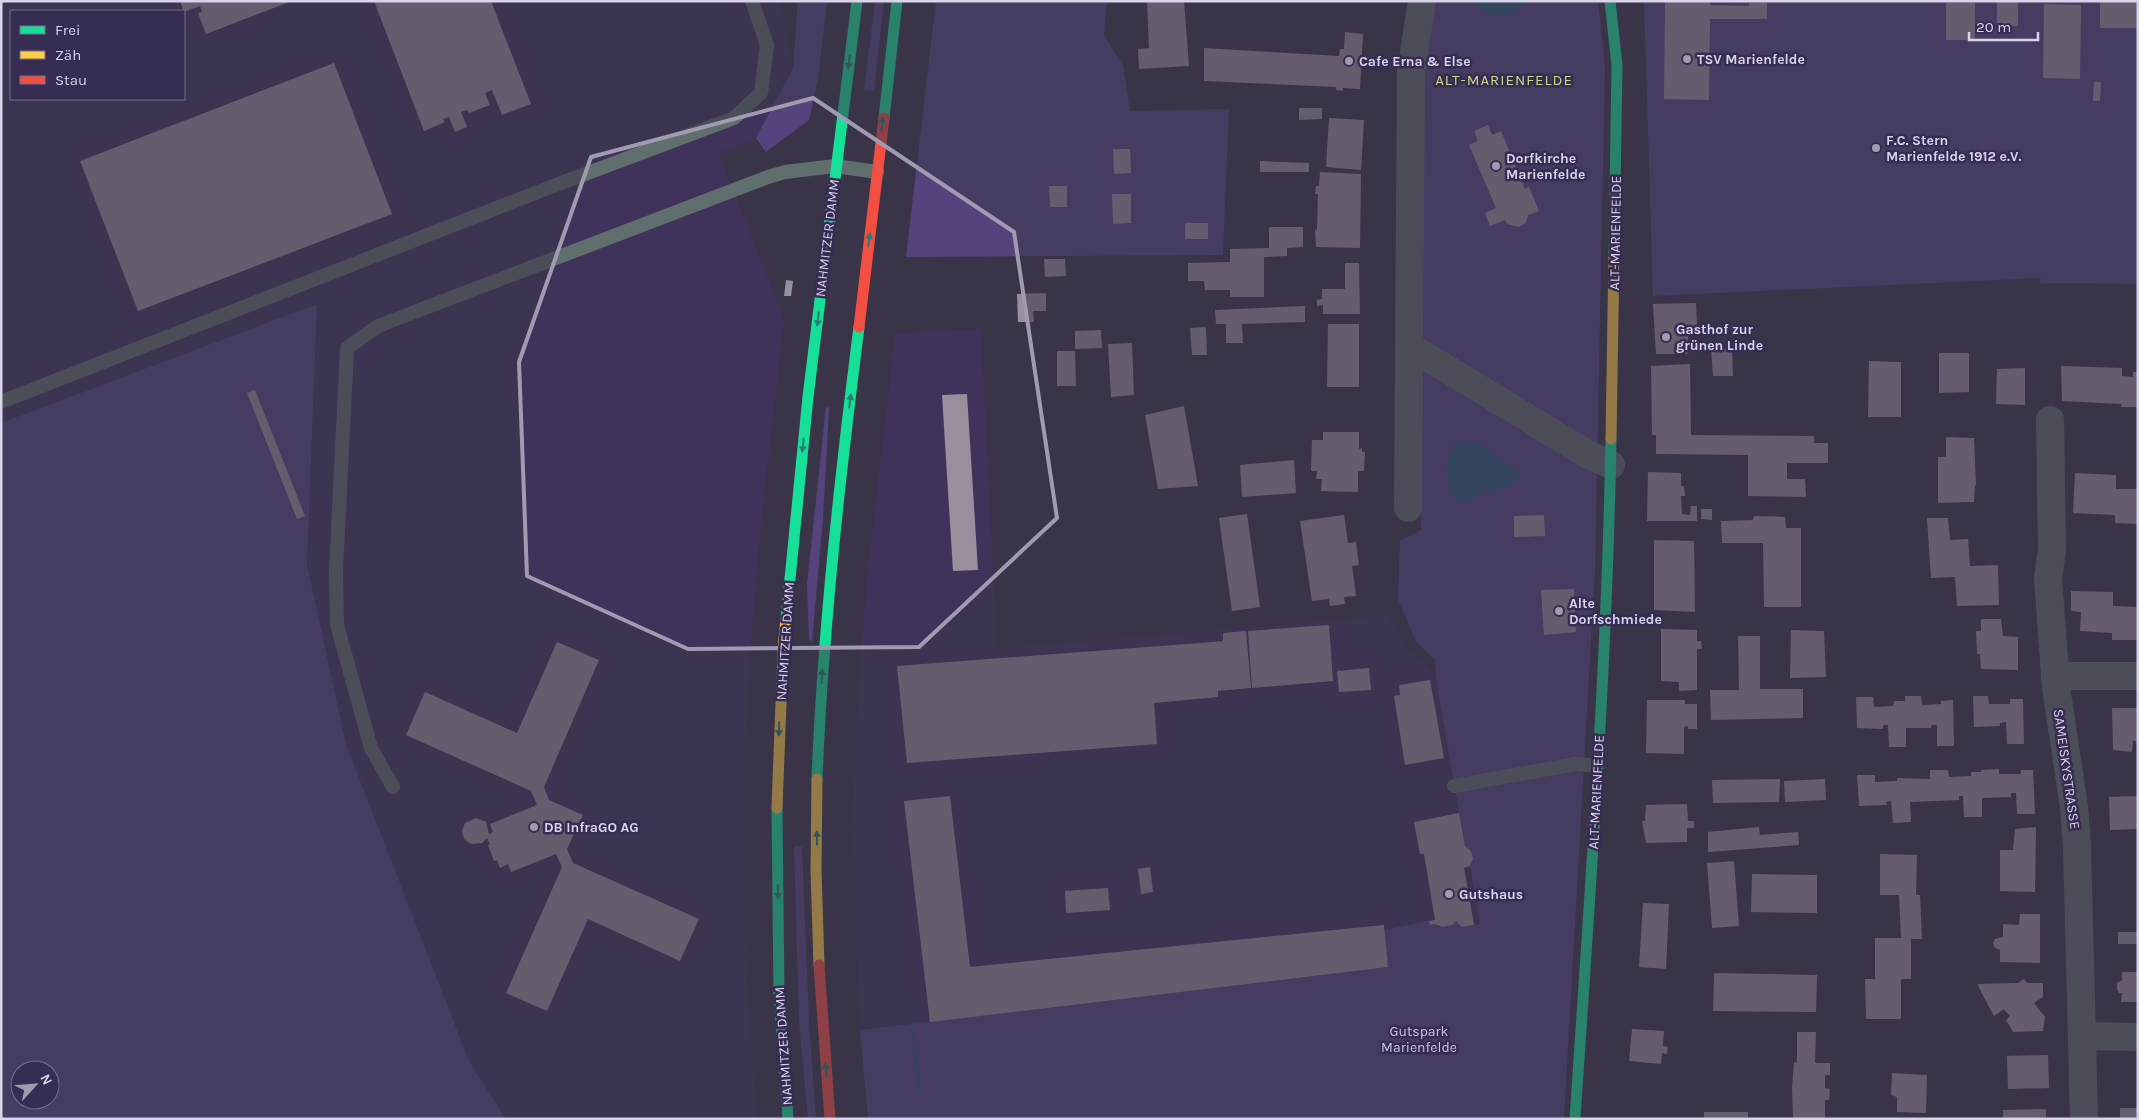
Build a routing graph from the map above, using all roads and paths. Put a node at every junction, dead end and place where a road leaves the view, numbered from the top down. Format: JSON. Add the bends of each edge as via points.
{"nodes":[{"id":1,"x":752,"y":1,"type":"edge"},
{"id":2,"x":857,"y":1,"type":"edge"},
{"id":3,"x":897,"y":1,"type":"edge"},
{"id":4,"x":1422,"y":1,"type":"edge"},
{"id":5,"x":1610,"y":1,"type":"edge"},
{"id":6,"x":836,"y":166,"type":"junction"},
{"id":7,"x":877,"y":172,"type":"junction"},
{"id":8,"x":1409,"y":346,"type":"junction"},
{"id":9,"x":1,"y":402,"type":"edge"},
{"id":10,"x":2050,"y":420,"type":"dead end"},
{"id":11,"x":1611,"y":465,"type":"junction"},
{"id":12,"x":1408,"y":508,"type":"dead end"},
{"id":13,"x":2055,"y":676,"type":"junction"},
{"id":14,"x":2138,"y":676,"type":"edge"},
{"id":15,"x":1598,"y":766,"type":"junction"},
{"id":16,"x":1454,"y":786,"type":"dead end"},
{"id":17,"x":392,"y":787,"type":"dead end"},
{"id":18,"x":2082,"y":1036,"type":"junction"},
{"id":19,"x":2138,"y":1037,"type":"edge"},
{"id":20,"x":788,"y":1119,"type":"edge"},
{"id":21,"x":830,"y":1119,"type":"edge"},
{"id":22,"x":1575,"y":1119,"type":"edge"},
{"id":23,"x":2084,"y":1119,"type":"edge"}],
"edges":[{"from":1,"to":9,"type":"lane","via":[[767,45],[762,93],[734,118]]},
{"from":2,"to":6,"type":"main road","name":"NAHMITZER DAMM","one_way":true},
{"from":7,"to":3,"type":"main road","one_way":true},
{"from":4,"to":8,"type":"street","via":[[1411,72]]},
{"from":5,"to":11,"type":"main road","name":"ALT-MARIENFELDE","via":[[1617,66]]},
{"from":6,"to":7,"type":"lane","name":"NAHMITZER DAMM"},
{"from":6,"to":17,"type":"lane","via":[[768,176],[378,326],[347,348],[336,557],[337,625],[371,748]]},
{"from":6,"to":20,"type":"main road","name":"NAHMITZER DAMM","one_way":true,"via":[[791,553],[779,713],[779,996]]},
{"from":21,"to":7,"type":"main road","one_way":true,"via":[[817,921],[820,713],[836,519]]},
{"from":8,"to":11,"type":"street","via":[[1587,454]]},
{"from":8,"to":12,"type":"street"},
{"from":10,"to":13,"type":"street","name":"SAMEISKYSTRASSE","via":[[2052,550],[2048,578]]},
{"from":11,"to":15,"type":"main road","name":"ALT-MARIENFELDE"},
{"from":13,"to":14,"type":"street"},
{"from":13,"to":18,"type":"street","name":"SAMEISKYSTRASSE","via":[[2077,846]]},
{"from":15,"to":16,"type":"lane","via":[[1575,764]]},
{"from":15,"to":22,"type":"main road","name":"ALT-MARIENFELDE"},
{"from":18,"to":19,"type":"street"},
{"from":18,"to":23,"type":"street","name":"SAMEISKYSTRASSE"}]}
